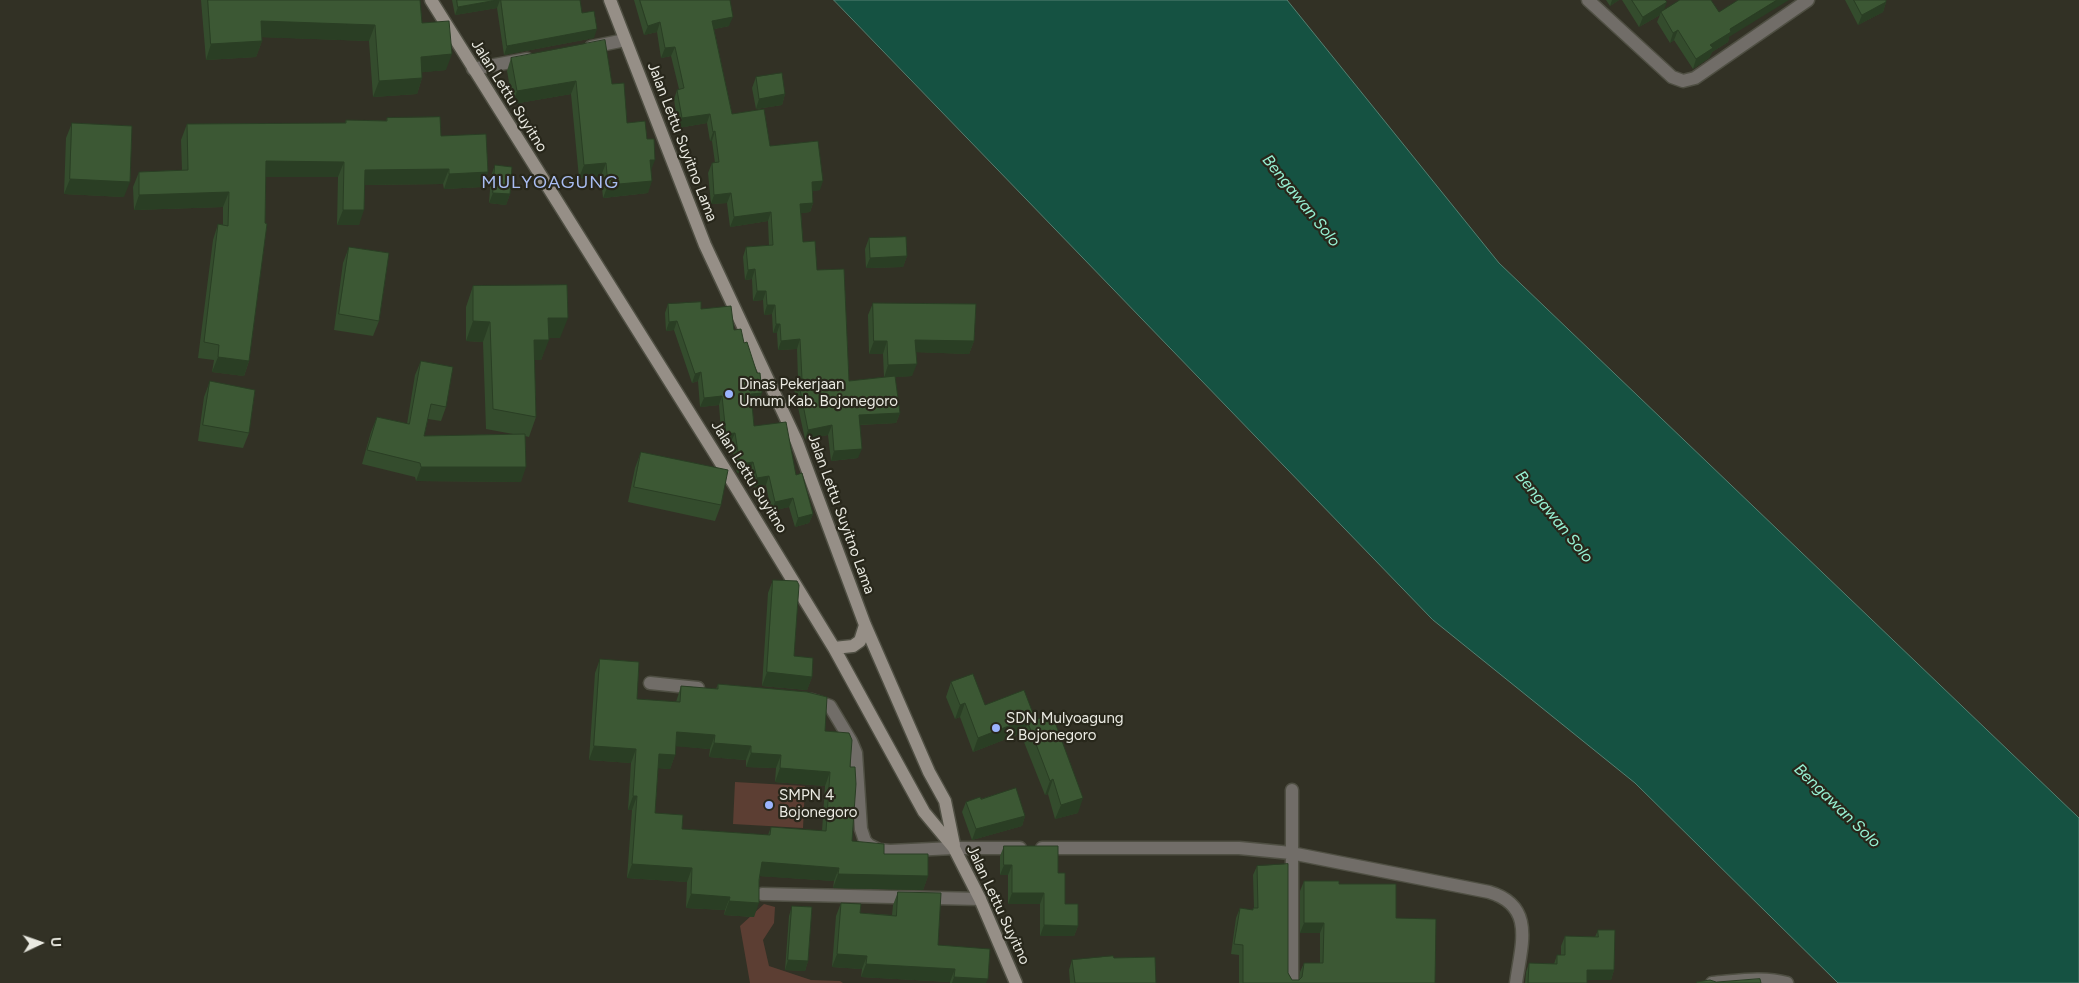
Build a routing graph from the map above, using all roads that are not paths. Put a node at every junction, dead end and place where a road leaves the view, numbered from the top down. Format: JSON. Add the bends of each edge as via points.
{"nodes":[{"id":1,"x":431,"y":0,"type":"edge"},
{"id":2,"x":610,"y":0,"type":"edge"},
{"id":3,"x":1588,"y":0,"type":"edge"},
{"id":4,"x":1808,"y":0,"type":"edge"},
{"id":5,"x":625,"y":40,"type":"junction"},
{"id":6,"x":578,"y":49,"type":"edge"},
{"id":7,"x":540,"y":56,"type":"edge"},
{"id":8,"x":473,"y":69,"type":"junction"},
{"id":9,"x":865,"y":625,"type":"junction"},
{"id":10,"x":834,"y":648,"type":"junction"},
{"id":11,"x":650,"y":683,"type":"dead end"},
{"id":12,"x":707,"y":689,"type":"edge"},
{"id":13,"x":803,"y":698,"type":"edge"},
{"id":14,"x":1292,"y":790,"type":"dead end"},
{"id":15,"x":954,"y":848,"type":"junction"},
{"id":16,"x":1291,"y":853,"type":"junction"},
{"id":17,"x":762,"y":894,"type":"dead end"},
{"id":18,"x":980,"y":899,"type":"junction"},
{"id":19,"x":1016,"y":983,"type":"edge"},
{"id":20,"x":1292,"y":983,"type":"edge"},
{"id":21,"x":1516,"y":983,"type":"edge"},
{"id":22,"x":1712,"y":983,"type":"edge"},
{"id":23,"x":1787,"y":983,"type":"edge"}],
"edges":[{"from":1,"to":8,"type":"main road","name":"Jalan Lettu Suyitno"},
{"from":2,"to":5,"type":"main road","name":"Jalan Lettu Suyitno Lama"},
{"from":3,"to":4,"type":"street","via":[[1672,77],[1683,81],[1695,78]]},
{"from":5,"to":6,"type":"street"},
{"from":5,"to":9,"type":"main road","name":"Jalan Lettu Suyitno Lama","via":[[710,256],[797,442]]},
{"from":7,"to":8,"type":"street"},
{"from":8,"to":10,"type":"main road","name":"Jalan Lettu Suyitno","via":[[730,476]]},
{"from":9,"to":10,"type":"main road","via":[[860,641],[853,646]]},
{"from":9,"to":15,"type":"main road","name":"Jalan Lettu Suyitno Lama","via":[[929,772],[945,801]]},
{"from":10,"to":15,"type":"main road","name":"Jalan Lettu Suyitno","via":[[924,812]]},
{"from":11,"to":12,"type":"street"},
{"from":13,"to":15,"type":"street","via":[[830,706],[852,741],[858,766],[862,834],[866,843],[890,851]]},
{"from":14,"to":16,"type":"street"},
{"from":15,"to":16,"type":"street","via":[[1239,848]]},
{"from":15,"to":18,"type":"main road","name":"Jalan Lettu Suyitno"},
{"from":16,"to":20,"type":"street"},
{"from":16,"to":21,"type":"street","via":[[1489,892],[1505,898],[1516,907],[1522,919]]},
{"from":17,"to":18,"type":"street"},
{"from":18,"to":19,"type":"main road","name":"Jalan Lettu Suyitno"},
{"from":22,"to":23,"type":"street","via":[[1776,980]]}]}
